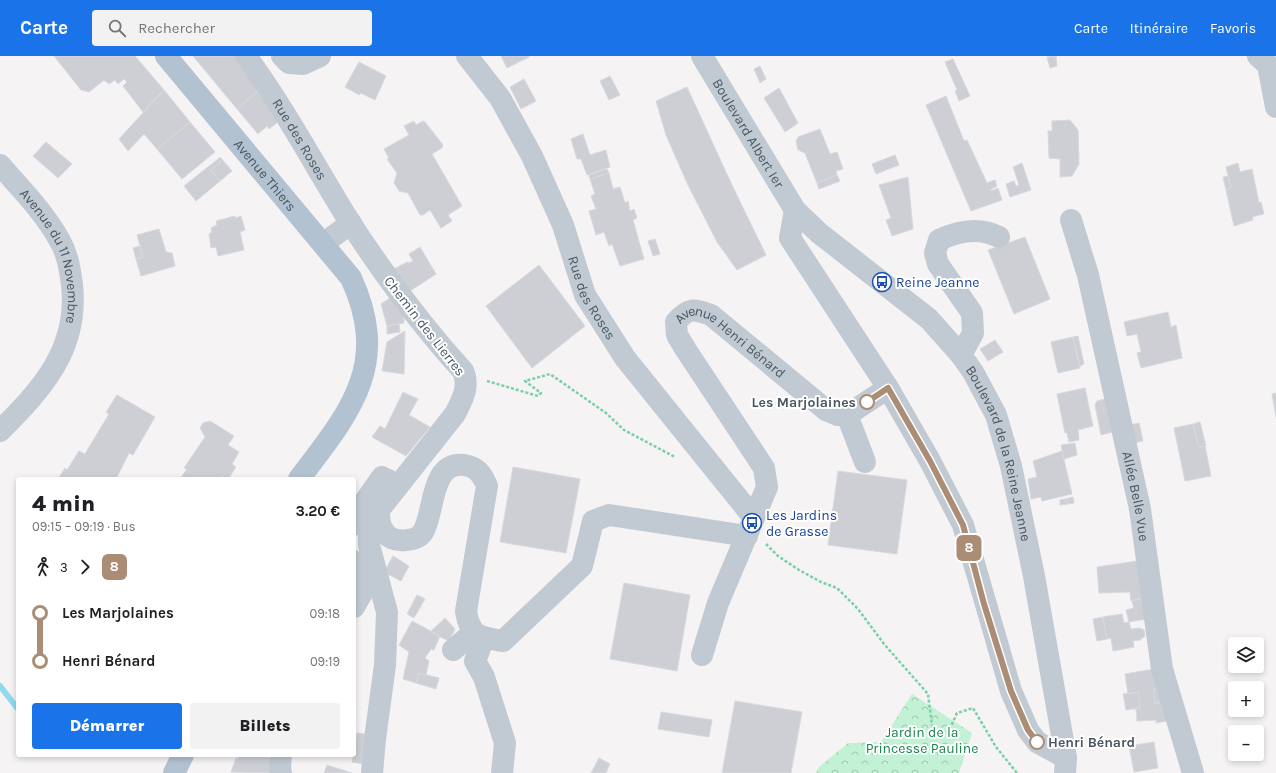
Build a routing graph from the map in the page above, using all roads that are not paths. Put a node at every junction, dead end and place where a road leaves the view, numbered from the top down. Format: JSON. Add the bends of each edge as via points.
{"nodes":[{"id":1,"x":166,"y":56,"type":"edge"},
{"id":2,"x":246,"y":56,"type":"edge"},
{"id":3,"x":282,"y":56,"type":"edge"},
{"id":4,"x":320,"y":56,"type":"edge"},
{"id":5,"x":467,"y":56,"type":"edge"},
{"id":6,"x":702,"y":56,"type":"edge"},
{"id":7,"x":1258,"y":56,"type":"edge"},
{"id":8,"x":1276,"y":108,"type":"edge"},
{"id":9,"x":0,"y":165,"type":"edge"},
{"id":10,"x":794,"y":210,"type":"junction"},
{"id":11,"x":1071,"y":220,"type":"dead end"},
{"id":12,"x":351,"y":223,"type":"junction"},
{"id":13,"x":999,"y":237,"type":"dead end"},
{"id":14,"x":323,"y":244,"type":"junction"},
{"id":15,"x":961,"y":355,"type":"junction"},
{"id":16,"x":888,"y":388,"type":"junction"},
{"id":17,"x":847,"y":415,"type":"junction"},
{"id":18,"x":0,"y":431,"type":"edge"},
{"id":19,"x":865,"y":462,"type":"dead end"},
{"id":20,"x":300,"y":477,"type":"edge"},
{"id":21,"x":398,"y":485,"type":"junction"},
{"id":22,"x":379,"y":510,"type":"junction"},
{"id":23,"x":356,"y":518,"type":"edge"},
{"id":24,"x":750,"y":527,"type":"junction"},
{"id":25,"x":356,"y":569,"type":"edge"},
{"id":26,"x":356,"y":604,"type":"edge"},
{"id":27,"x":479,"y":636,"type":"junction"},
{"id":28,"x":453,"y":650,"type":"dead end"},
{"id":29,"x":702,"y":655,"type":"dead end"},
{"id":30,"x":182,"y":757,"type":"edge"},
{"id":31,"x":281,"y":757,"type":"edge"},
{"id":32,"x":1065,"y":766,"type":"edge"},
{"id":33,"x":174,"y":773,"type":"edge"},
{"id":34,"x":281,"y":773,"type":"edge"},
{"id":35,"x":372,"y":773,"type":"edge"},
{"id":36,"x":502,"y":773,"type":"edge"},
{"id":37,"x":1193,"y":773,"type":"edge"}],
"edges":[{"from":1,"to":14,"type":"main road","name":"Avenue Thiers"},
{"from":2,"to":12,"type":"street","name":"Rue des Roses","via":[[286,115]]},
{"from":3,"to":4,"type":"street","via":[[289,63],[303,64]]},
{"from":5,"to":24,"type":"street","name":"Rue des Roses","via":[[500,98],[532,156],[563,225],[585,295],[625,358]]},
{"from":6,"to":10,"type":"street","name":"Boulevard Albert Ier"},
{"from":7,"to":8,"type":"street","via":[[1268,65]]},
{"from":9,"to":18,"type":"street","name":"Avenue du 11 Novembre","via":[[47,220],[61,242],[70,267],[73,294],[72,319],[57,364],[33,396]]},
{"from":10,"to":15,"type":"street","name":"Boulevard de la Reine Jeanne","via":[[819,233],[929,320]]},
{"from":10,"to":16,"type":"street","via":[[790,238]]},
{"from":11,"to":37,"type":"street","name":"Allée Belle Vue","via":[[1088,276],[1140,509],[1162,668]]},
{"from":12,"to":14,"type":"street"},
{"from":12,"to":21,"type":"street","name":"Chemin des Lierres","via":[[394,288],[430,335],[464,371],[467,379],[455,414]]},
{"from":13,"to":15,"type":"street","via":[[988,231],[974,230],[949,235],[939,240],[935,253],[938,264],[972,313],[973,333]]},
{"from":14,"to":20,"type":"main road","name":"Avenue Thiers","via":[[351,278],[360,298],[366,321],[368,347],[359,389],[349,410]]},
{"from":15,"to":32,"type":"street","name":"Boulevard de la Reine Jeanne","via":[[996,415],[1011,466],[1034,576]]},
{"from":16,"to":17,"type":"street"},
{"from":16,"to":32,"type":"street","via":[[963,525],[1011,691],[1028,730],[1037,742]]},
{"from":17,"to":19,"type":"street"},
{"from":17,"to":24,"type":"street","name":"Avenue Henri Bénard","via":[[838,415],[826,410],[711,315],[694,310],[684,312],[676,322],[677,335],[764,468],[767,486]]},
{"from":21,"to":22,"type":"street"},
{"from":21,"to":23,"type":"street","via":[[382,477],[358,511]]},
{"from":22,"to":27,"type":"street","via":[[380,523],[386,534],[405,541],[416,539],[423,532],[440,476],[449,468],[460,465],[473,467],[483,475],[487,486],[466,611],[468,625]]},
{"from":22,"to":35,"type":"street","via":[[369,534],[369,545],[388,612],[385,665]]},
{"from":24,"to":27,"type":"street","via":[[610,515],[593,521],[582,566],[503,641]]},
{"from":24,"to":29,"type":"street","name":"Avenue Henri Bénard","via":[[718,604]]},
{"from":25,"to":26,"type":"street","via":[[362,593]]},
{"from":27,"to":28,"type":"street"},
{"from":27,"to":36,"type":"street","via":[[475,662],[484,677],[505,743]]},
{"from":30,"to":33,"type":"main road"},
{"from":31,"to":34,"type":"street"}]}
